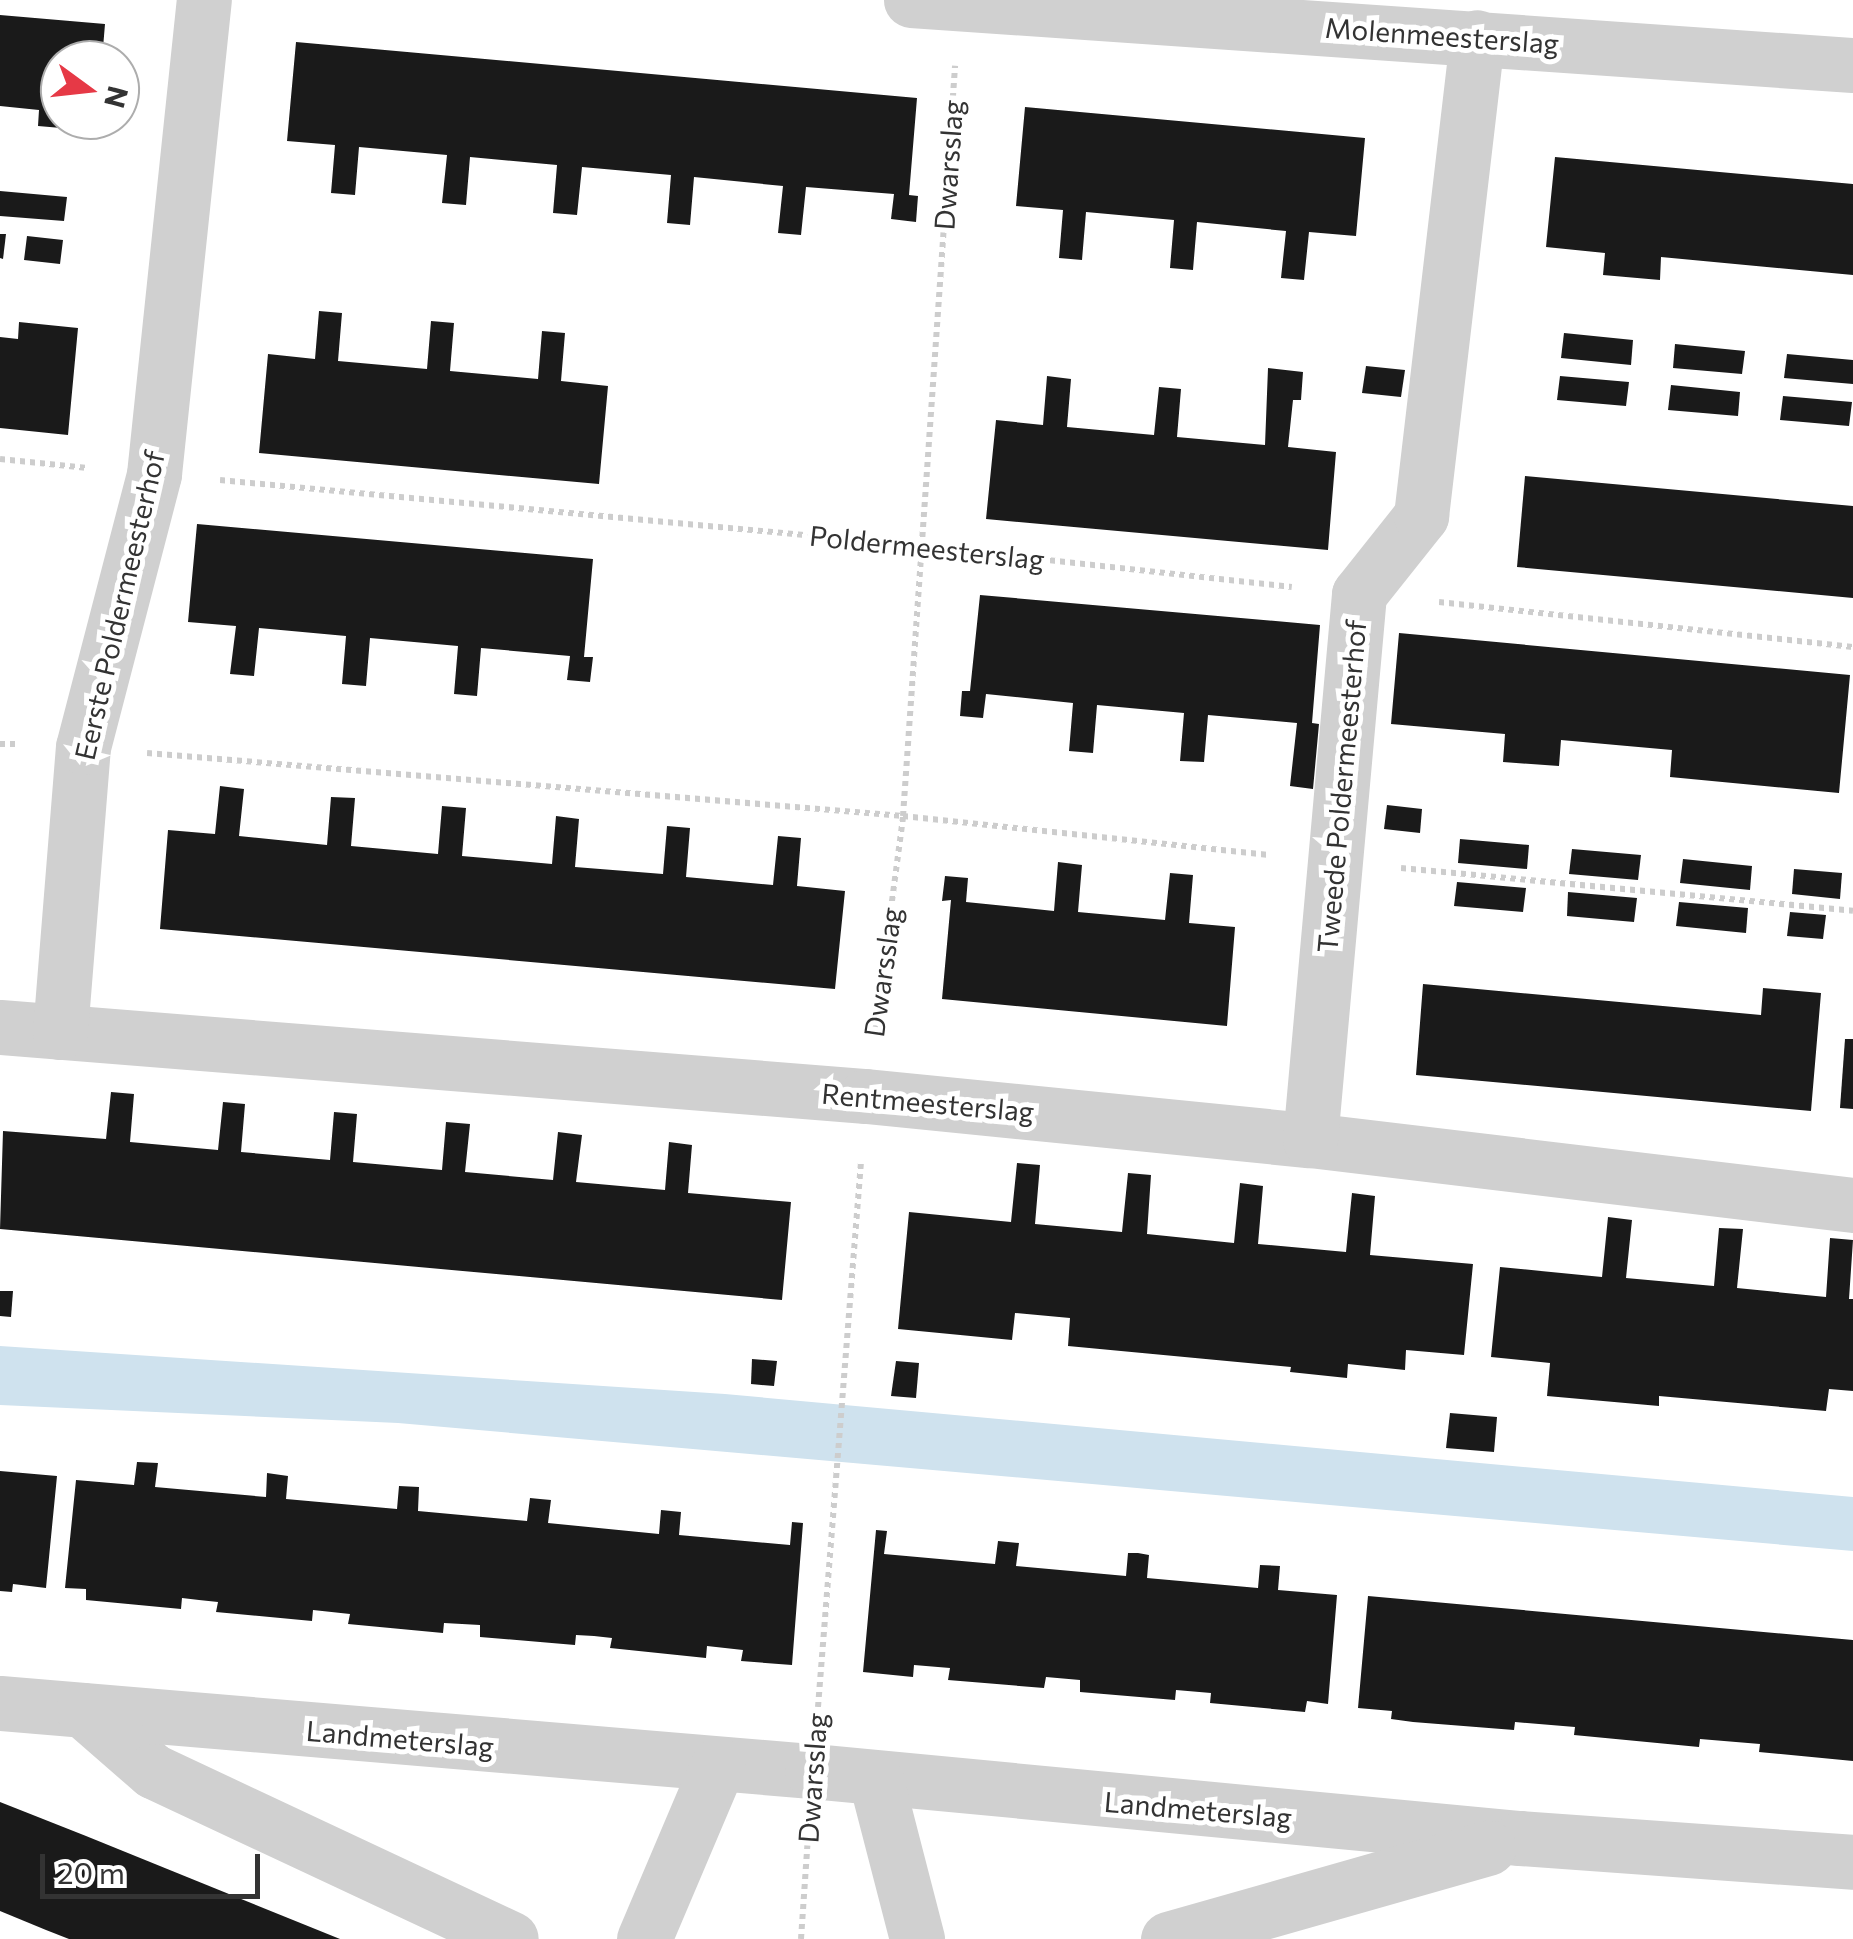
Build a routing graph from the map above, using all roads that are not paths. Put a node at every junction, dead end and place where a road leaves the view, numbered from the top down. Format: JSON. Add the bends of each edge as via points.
{"nodes":[{"id":1,"x":204,"y":0,"type":"edge"},
{"id":2,"x":935,"y":2,"type":"edge"},
{"id":3,"x":1476,"y":37,"type":"junction"},
{"id":4,"x":1853,"y":65,"type":"edge"},
{"id":5,"x":0,"y":1028,"type":"edge"},
{"id":6,"x":60,"y":1032,"type":"junction"},
{"id":7,"x":1310,"y":1140,"type":"junction"},
{"id":8,"x":1853,"y":1206,"type":"edge"},
{"id":9,"x":0,"y":1703,"type":"edge"},
{"id":10,"x":83,"y":1710,"type":"junction"},
{"id":11,"x":718,"y":1765,"type":"junction"},
{"id":12,"x":876,"y":1780,"type":"junction"},
{"id":13,"x":1520,"y":1838,"type":"junction"},
{"id":14,"x":1853,"y":1862,"type":"edge"},
{"id":15,"x":511,"y":1939,"type":"edge"},
{"id":16,"x":644,"y":1939,"type":"edge"},
{"id":17,"x":916,"y":1939,"type":"edge"},
{"id":18,"x":1168,"y":1939,"type":"edge"}],
"edges":[{"from":1,"to":6,"type":"street","name":"Eerste Poldermeesterhof","via":[[154,474],[83,747]]},
{"from":2,"to":3,"type":"street","name":"Molenmeesterslag"},
{"from":3,"to":4,"type":"street","name":"Molenmeesterslag"},
{"from":3,"to":7,"type":"street","name":"Tweede Poldermeesterhof","via":[[1422,516],[1359,594]]},
{"from":5,"to":6,"type":"street","name":"Rentmeesterslag"},
{"from":6,"to":7,"type":"street","name":"Rentmeesterslag","via":[[866,1096]]},
{"from":7,"to":8,"type":"street","name":"Rentmeesterslag"},
{"from":9,"to":10,"type":"street","name":"Landmeterslag"},
{"from":10,"to":11,"type":"street","name":"Landmeterslag"},
{"from":10,"to":15,"type":"street","via":[[154,1771]]},
{"from":11,"to":12,"type":"street","name":"Landmeterslag"},
{"from":11,"to":16,"type":"street"},
{"from":12,"to":13,"type":"street","name":"Landmeterslag"},
{"from":12,"to":17,"type":"street"},
{"from":13,"to":14,"type":"street","name":"Landmeterslag"},
{"from":13,"to":18,"type":"street","name":"Landmeterslag"}]}
